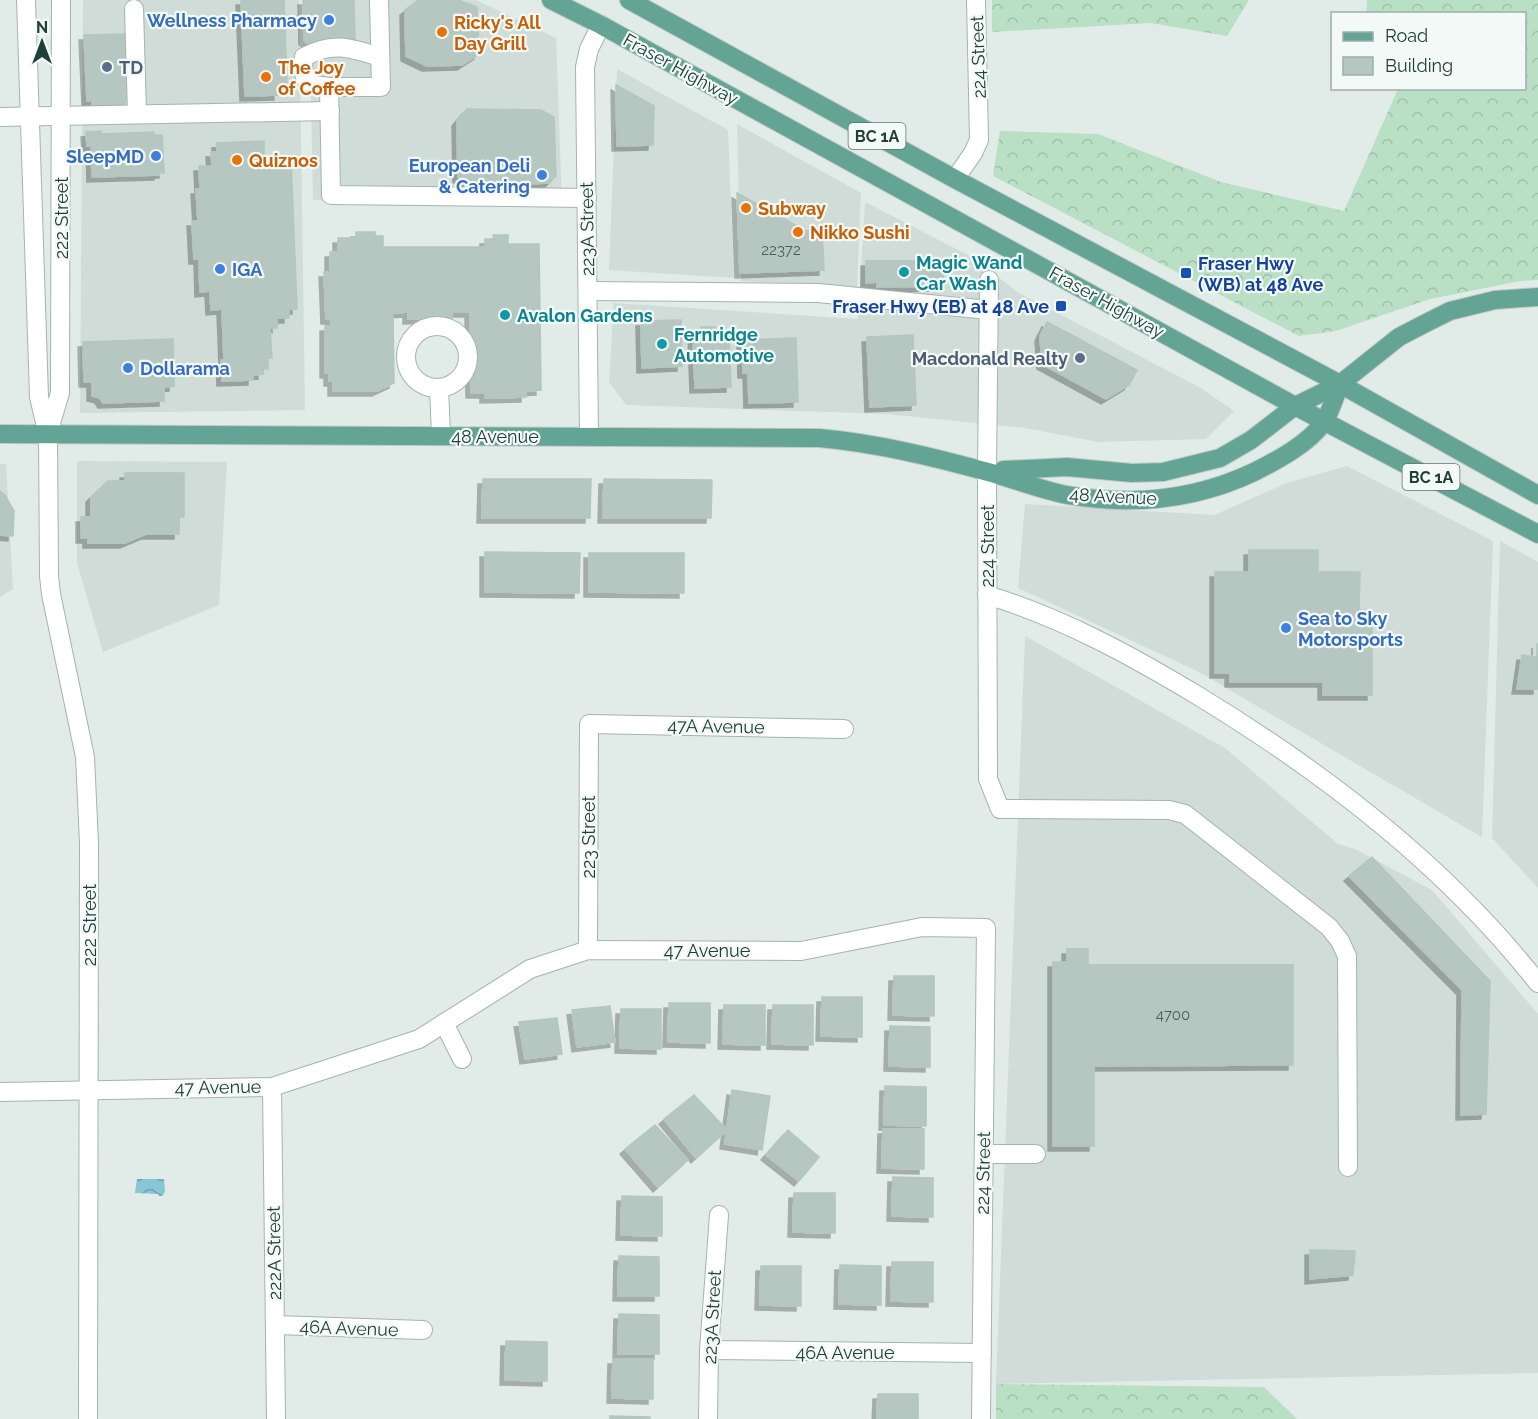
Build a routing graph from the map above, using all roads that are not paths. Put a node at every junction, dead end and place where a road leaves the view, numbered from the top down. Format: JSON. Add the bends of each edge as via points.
{"nodes":[{"id":1,"x":26,"y":0,"type":"edge"},
{"id":2,"x":61,"y":0,"type":"edge"},
{"id":3,"x":379,"y":0,"type":"edge"},
{"id":4,"x":550,"y":0,"type":"edge"},
{"id":5,"x":629,"y":0,"type":"edge"},
{"id":6,"x":976,"y":0,"type":"edge"},
{"id":7,"x":134,"y":9,"type":"dead end"},
{"id":8,"x":601,"y":25,"type":"junction"},
{"id":9,"x":380,"y":57,"type":"junction"},
{"id":10,"x":329,"y":87,"type":"junction"},
{"id":11,"x":330,"y":111,"type":"junction"},
{"id":12,"x":137,"y":114,"type":"junction"},
{"id":13,"x":29,"y":116,"type":"junction"},
{"id":14,"x":61,"y":116,"type":"junction"},
{"id":15,"x":0,"y":117,"type":"edge"},
{"id":16,"x":955,"y":179,"type":"junction"},
{"id":17,"x":587,"y":198,"type":"junction"},
{"id":18,"x":989,"y":280,"type":"dead end"},
{"id":19,"x":588,"y":291,"type":"junction"},
{"id":20,"x":1538,"y":297,"type":"edge"},
{"id":21,"x":989,"y":310,"type":"junction"},
{"id":22,"x":1341,"y":384,"type":"junction"},
{"id":23,"x":439,"y":388,"type":"dead end"},
{"id":24,"x":1295,"y":406,"type":"junction"},
{"id":25,"x":1324,"y":421,"type":"junction"},
{"id":26,"x":0,"y":434,"type":"edge"},
{"id":27,"x":48,"y":435,"type":"junction"},
{"id":28,"x":441,"y":435,"type":"junction"},
{"id":29,"x":589,"y":436,"type":"junction"},
{"id":30,"x":987,"y":471,"type":"junction"},
{"id":31,"x":1538,"y":495,"type":"edge"},
{"id":32,"x":1538,"y":534,"type":"edge"},
{"id":33,"x":987,"y":595,"type":"junction"},
{"id":34,"x":589,"y":724,"type":"joint"},
{"id":35,"x":844,"y":729,"type":"dead end"},
{"id":36,"x":986,"y":928,"type":"joint"},
{"id":37,"x":588,"y":950,"type":"junction"},
{"id":38,"x":1538,"y":984,"type":"edge"},
{"id":39,"x":444,"y":1023,"type":"junction"},
{"id":40,"x":462,"y":1059,"type":"dead end"},
{"id":41,"x":272,"y":1087,"type":"junction"},
{"id":42,"x":88,"y":1089,"type":"junction"},
{"id":43,"x":0,"y":1092,"type":"edge"},
{"id":44,"x":984,"y":1154,"type":"junction"},
{"id":45,"x":1036,"y":1154,"type":"dead end"},
{"id":46,"x":1348,"y":1167,"type":"dead end"},
{"id":47,"x":719,"y":1215,"type":"dead end"},
{"id":48,"x":276,"y":1325,"type":"junction"},
{"id":49,"x":423,"y":1330,"type":"dead end"},
{"id":50,"x":708,"y":1350,"type":"junction"},
{"id":51,"x":982,"y":1353,"type":"junction"},
{"id":52,"x":88,"y":1419,"type":"edge"},
{"id":53,"x":276,"y":1419,"type":"edge"},
{"id":54,"x":708,"y":1419,"type":"edge"},
{"id":55,"x":981,"y":1419,"type":"edge"}],
"edges":[{"from":1,"to":13,"type":"street","name":"222 Street"},
{"from":2,"to":14,"type":"street","name":"222 Street"},
{"from":3,"to":9,"type":"street"},
{"from":4,"to":8,"type":"main road","name":"Fraser Highway","number":"BC 1A"},
{"from":5,"to":16,"type":"main road","name":"Fraser Highway","number":"BC 1A"},
{"from":6,"to":16,"type":"street","name":"224 Street","via":[[979,140]]},
{"from":7,"to":12,"type":"street"},
{"from":8,"to":17,"type":"street","name":"223A Street","via":[[585,67]]},
{"from":8,"to":24,"type":"main road","name":"Fraser Highway","number":"BC 1A"},
{"from":9,"to":10,"type":"street","via":[[381,87]]},
{"from":9,"to":10,"type":"street","via":[[350,48],[320,48],[304,57],[305,78],[314,85]]},
{"from":10,"to":11,"type":"street"},
{"from":11,"to":12,"type":"street"},
{"from":11,"to":17,"type":"street","via":[[331,195]]},
{"from":12,"to":14,"type":"street"},
{"from":13,"to":14,"type":"street"},
{"from":13,"to":15,"type":"street"},
{"from":13,"to":27,"type":"street","name":"222 Street","via":[[39,397]]},
{"from":14,"to":27,"type":"street","name":"222 Street","via":[[60,393]]},
{"from":16,"to":22,"type":"main road","name":"Fraser Highway","number":"BC 1A"},
{"from":17,"to":19,"type":"street","name":"223A Street"},
{"from":18,"to":21,"type":"street","name":"224 Street"},
{"from":19,"to":21,"type":"street","via":[[818,293]]},
{"from":19,"to":29,"type":"street","name":"223A Street"},
{"from":20,"to":22,"type":"main road","name":"48 Avenue","via":[[1495,300],[1450,311],[1399,337]]},
{"from":21,"to":30,"type":"street","name":"224 Street"},
{"from":22,"to":24,"type":"main road","name":"48 Avenue"},
{"from":22,"to":25,"type":"main road","name":"48 Avenue"},
{"from":22,"to":31,"type":"main road","name":"Fraser Highway","number":"BC 1A"},
{"from":23,"to":28,"type":"street"},
{"from":24,"to":25,"type":"main road","name":"Fraser Highway","number":"BC 1A"},
{"from":24,"to":30,"type":"main road","name":"48 Avenue","via":[[1220,458],[1188,467],[1132,473],[1067,467]]},
{"from":25,"to":30,"type":"main road","name":"48 Avenue","via":[[1272,463],[1236,480],[1170,498],[1141,501],[1065,494]]},
{"from":25,"to":32,"type":"main road","name":"Fraser Highway","number":"BC 1A"},
{"from":26,"to":27,"type":"main road","name":"48 Avenue"},
{"from":27,"to":28,"type":"main road","name":"48 Avenue"},
{"from":27,"to":42,"type":"street","name":"222 Street","via":[[51,594],[85,757],[90,912]]},
{"from":28,"to":29,"type":"main road","name":"48 Avenue"},
{"from":29,"to":30,"type":"main road","name":"48 Avenue","via":[[827,438]]},
{"from":30,"to":33,"type":"street","name":"224 Street"},
{"from":33,"to":38,"type":"street","via":[[1078,629],[1159,672],[1330,783],[1428,864],[1509,947]]},
{"from":33,"to":46,"type":"street","name":"224 Street","via":[[988,779],[1000,809],[1169,810],[1185,814],[1329,927],[1340,941],[1347,956]]},
{"from":34,"to":35,"type":"street","name":"47A Avenue"},
{"from":34,"to":37,"type":"street","name":"223 Street"},
{"from":36,"to":37,"type":"street","name":"47 Avenue","via":[[922,927],[801,951]]},
{"from":36,"to":44,"type":"street","name":"224 Street"},
{"from":37,"to":39,"type":"street","name":"47 Avenue","via":[[530,969]]},
{"from":39,"to":40,"type":"street"},
{"from":39,"to":41,"type":"street","name":"47 Avenue","via":[[419,1039]]},
{"from":41,"to":42,"type":"street","name":"47 Avenue"},
{"from":41,"to":48,"type":"street","name":"222A Street"},
{"from":42,"to":43,"type":"street","name":"47 Avenue"},
{"from":42,"to":52,"type":"street","name":"222 Street"},
{"from":44,"to":45,"type":"street"},
{"from":44,"to":51,"type":"street","name":"224 Street"},
{"from":47,"to":50,"type":"street","name":"223A Street"},
{"from":48,"to":49,"type":"street","name":"46A Avenue"},
{"from":48,"to":53,"type":"street","name":"222A Street"},
{"from":50,"to":51,"type":"street","name":"46A Avenue"},
{"from":50,"to":54,"type":"street","name":"223A Street"},
{"from":51,"to":55,"type":"street","name":"224 Street"}]}
